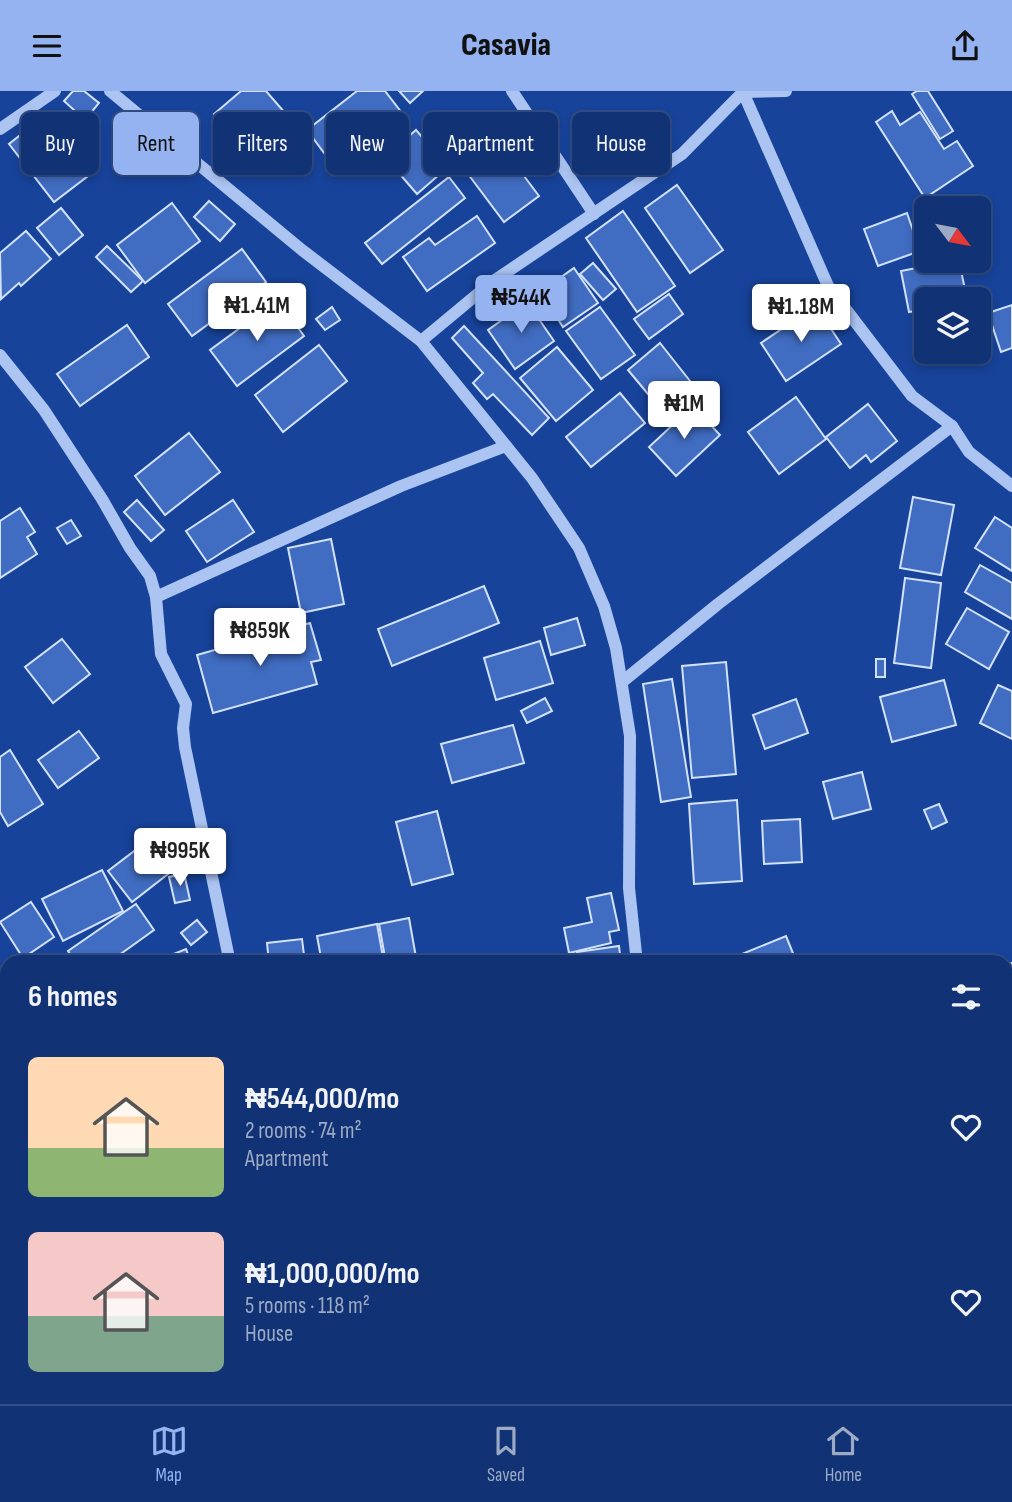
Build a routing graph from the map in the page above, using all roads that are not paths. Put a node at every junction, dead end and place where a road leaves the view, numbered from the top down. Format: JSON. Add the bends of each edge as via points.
{"nodes":[{"id":1,"x":55,"y":91,"type":"edge"},
{"id":2,"x":110,"y":91,"type":"edge"},
{"id":3,"x":512,"y":91,"type":"edge"},
{"id":4,"x":786,"y":91,"type":"edge"},
{"id":5,"x":743,"y":92,"type":"edge"},
{"id":6,"x":0,"y":129,"type":"edge"},
{"id":7,"x":594,"y":214,"type":"junction"},
{"id":8,"x":421,"y":341,"type":"junction"},
{"id":9,"x":0,"y":355,"type":"edge"},
{"id":10,"x":952,"y":426,"type":"junction"},
{"id":11,"x":506,"y":446,"type":"junction"},
{"id":12,"x":1012,"y":485,"type":"edge"},
{"id":13,"x":156,"y":597,"type":"junction"},
{"id":14,"x":622,"y":682,"type":"junction"},
{"id":15,"x":228,"y":955,"type":"edge"},
{"id":16,"x":636,"y":955,"type":"edge"}],
"edges":[{"from":1,"to":6,"type":"street"},
{"from":2,"to":8,"type":"street","via":[[302,250]]},
{"from":3,"to":7,"type":"street"},
{"from":4,"to":5,"type":"street"},
{"from":5,"to":7,"type":"street","via":[[681,154]]},
{"from":5,"to":10,"type":"street","via":[[828,286],[912,396]]},
{"from":7,"to":8,"type":"street","via":[[492,282]]},
{"from":8,"to":11,"type":"street"},
{"from":9,"to":13,"type":"street","via":[[44,410],[102,499],[150,576]]},
{"from":10,"to":12,"type":"street","via":[[969,452]]},
{"from":10,"to":14,"type":"street"},
{"from":11,"to":13,"type":"street","via":[[401,486]]},
{"from":11,"to":14,"type":"street","via":[[579,548],[604,606]]},
{"from":13,"to":15,"type":"street","via":[[161,653],[186,704],[185,747]]},
{"from":14,"to":16,"type":"street","via":[[630,736],[629,888]]}]}
